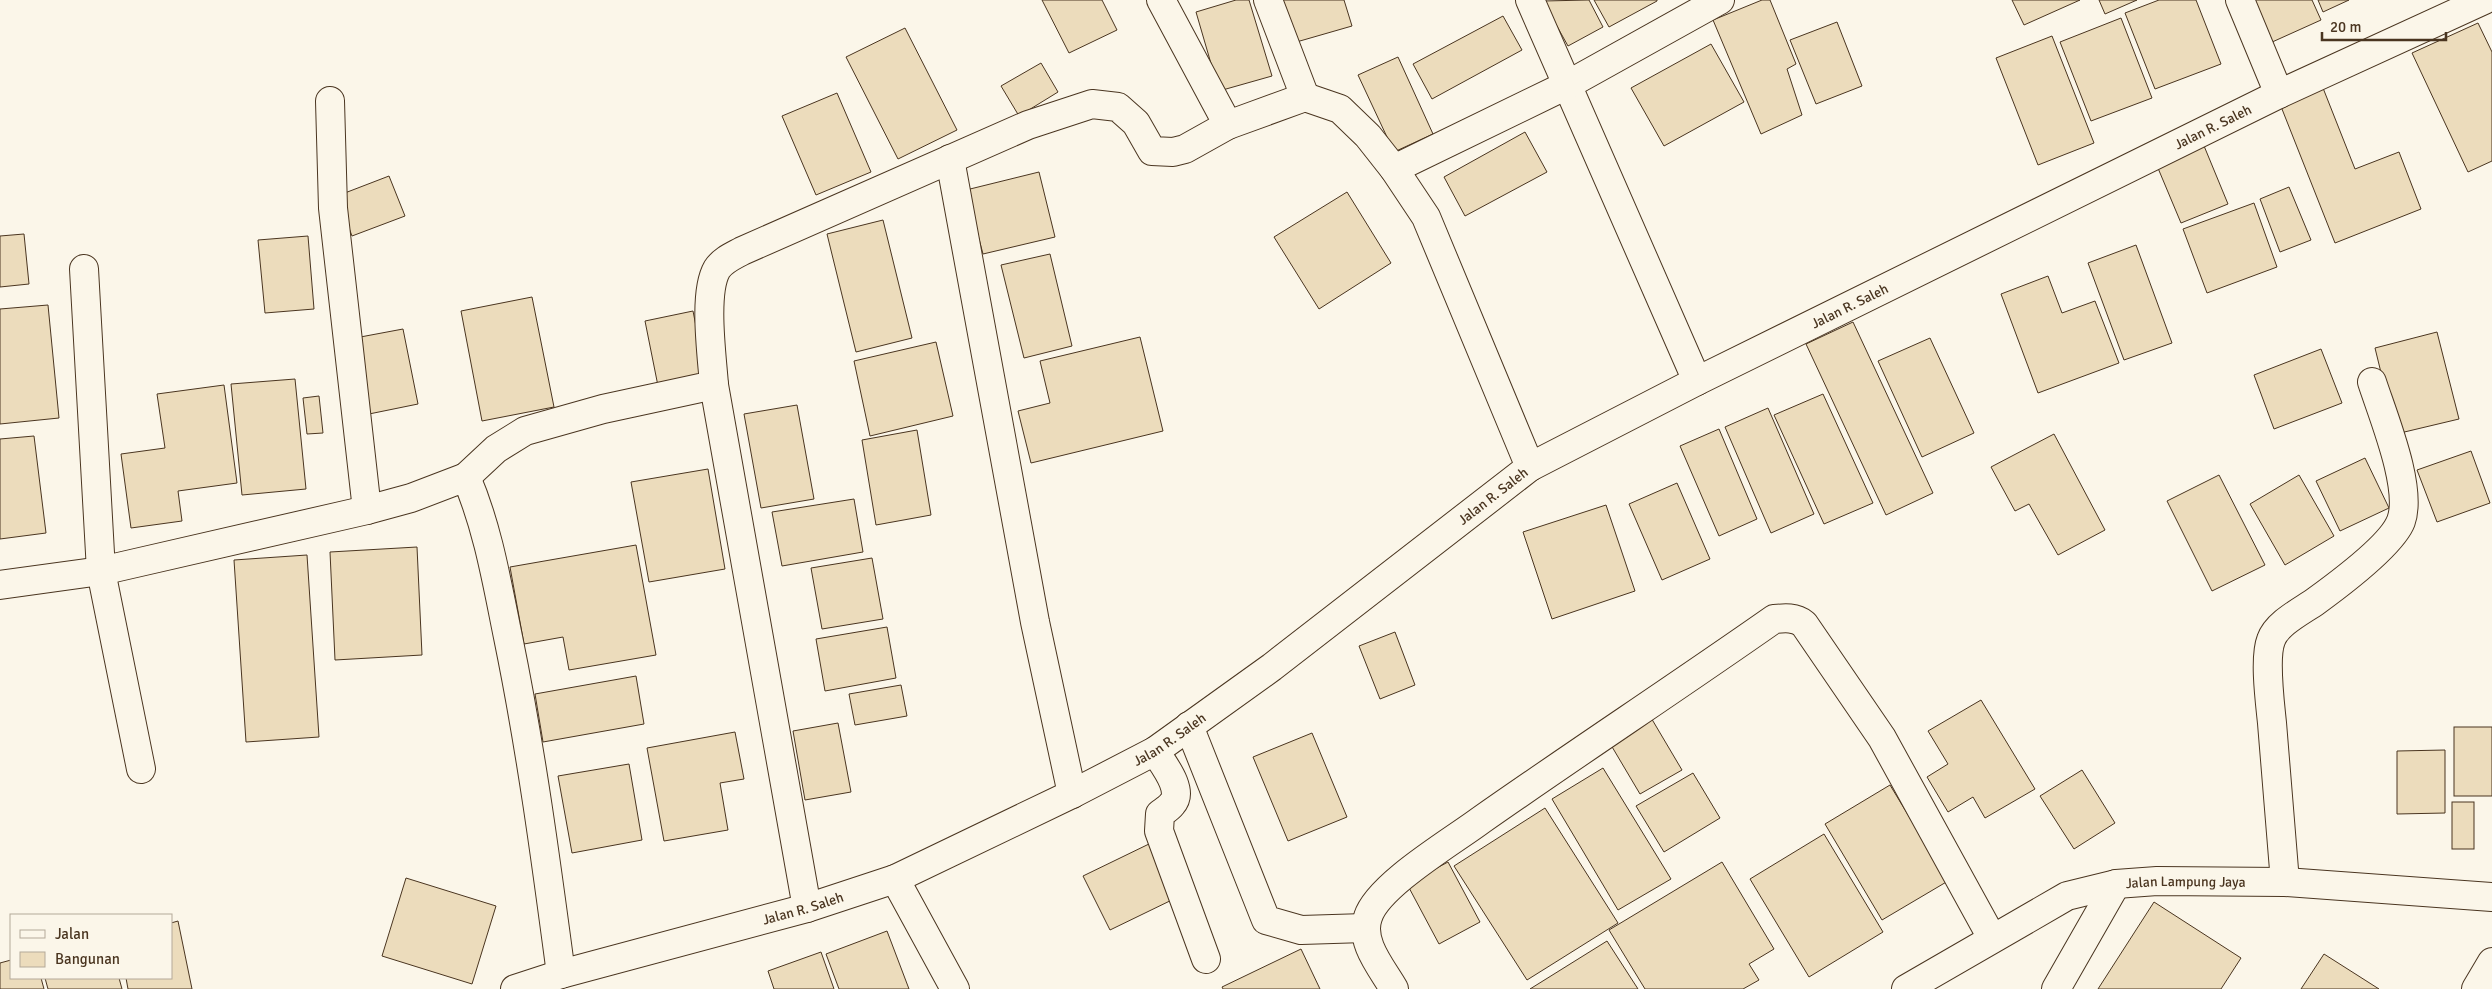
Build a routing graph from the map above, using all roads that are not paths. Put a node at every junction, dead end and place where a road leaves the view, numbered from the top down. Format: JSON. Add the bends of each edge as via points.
{"nodes":[{"id":1,"x":1161,"y":0,"type":"edge"},
{"id":2,"x":1268,"y":0,"type":"edge"},
{"id":3,"x":1530,"y":0,"type":"edge"},
{"id":4,"x":1720,"y":0,"type":"edge"},
{"id":5,"x":2240,"y":0,"type":"edge"},
{"id":6,"x":2484,"y":0,"type":"edge"},
{"id":7,"x":1569,"y":84,"type":"junction"},
{"id":8,"x":2279,"y":94,"type":"junction"},
{"id":9,"x":1305,"y":97,"type":"junction"},
{"id":10,"x":330,"y":101,"type":"dead end"},
{"id":11,"x":1228,"y":126,"type":"junction"},
{"id":12,"x":950,"y":159,"type":"junction"},
{"id":13,"x":1394,"y":169,"type":"junction"},
{"id":14,"x":84,"y":269,"type":"dead end"},
{"id":15,"x":1697,"y":381,"type":"junction"},
{"id":16,"x":2372,"y":382,"type":"dead end"},
{"id":17,"x":714,"y":385,"type":"junction"},
{"id":18,"x":1530,"y":467,"type":"junction"},
{"id":19,"x":466,"y":477,"type":"junction"},
{"id":20,"x":367,"y":510,"type":"junction"},
{"id":21,"x":101,"y":571,"type":"junction"},
{"id":22,"x":0,"y":585,"type":"edge"},
{"id":23,"x":1189,"y":726,"type":"junction"},
{"id":24,"x":1156,"y":750,"type":"junction"},
{"id":25,"x":140,"y":769,"type":"dead end"},
{"id":26,"x":1072,"y":794,"type":"junction"},
{"id":27,"x":895,"y":880,"type":"junction"},
{"id":28,"x":2285,"y":882,"type":"junction"},
{"id":29,"x":2116,"y":884,"type":"junction"},
{"id":30,"x":2492,"y":897,"type":"edge"},
{"id":31,"x":807,"y":908,"type":"junction"},
{"id":32,"x":1365,"y":928,"type":"junction"},
{"id":33,"x":1992,"y":938,"type":"junction"},
{"id":34,"x":1206,"y":959,"type":"dead end"},
{"id":35,"x":2492,"y":962,"type":"edge"},
{"id":36,"x":561,"y":974,"type":"junction"},
{"id":37,"x":516,"y":989,"type":"edge"},
{"id":38,"x":955,"y":989,"type":"edge"},
{"id":39,"x":1394,"y":989,"type":"edge"},
{"id":40,"x":1906,"y":989,"type":"edge"},
{"id":41,"x":2056,"y":989,"type":"edge"},
{"id":42,"x":2476,"y":989,"type":"edge"}],
"edges":[{"from":1,"to":11,"type":"street"},
{"from":2,"to":9,"type":"street"},
{"from":3,"to":7,"type":"street"},
{"from":4,"to":7,"type":"street"},
{"from":5,"to":8,"type":"street"},
{"from":6,"to":8,"type":"street","name":"Jalan R. Saleh"},
{"from":7,"to":13,"type":"street"},
{"from":7,"to":15,"type":"street"},
{"from":8,"to":15,"type":"street","name":"Jalan R. Saleh"},
{"from":9,"to":11,"type":"street"},
{"from":9,"to":13,"type":"street","via":[[1340,109],[1368,136]]},
{"from":10,"to":20,"type":"street","via":[[333,208]]},
{"from":11,"to":12,"type":"street","via":[[1185,149],[1152,151],[1136,123],[1118,107],[1092,104],[1028,126]]},
{"from":12,"to":17,"type":"street","via":[[725,260],[715,274],[711,294]]},
{"from":12,"to":26,"type":"street","via":[[1035,622]]},
{"from":13,"to":18,"type":"street","via":[[1426,217]]},
{"from":14,"to":21,"type":"street"},
{"from":15,"to":18,"type":"street","name":"Jalan R. Saleh"},
{"from":16,"to":28,"type":"street","via":[[2402,482],[2403,514],[2400,523],[2372,555],[2280,628],[2271,640],[2269,687]]},
{"from":17,"to":19,"type":"street","via":[[603,409],[525,432],[496,449]]},
{"from":17,"to":31,"type":"street"},
{"from":18,"to":23,"type":"street","name":"Jalan R. Saleh","via":[[1272,667]]},
{"from":19,"to":20,"type":"street","via":[[411,498]]},
{"from":19,"to":36,"type":"street","via":[[480,508],[516,674],[537,791]]},
{"from":20,"to":21,"type":"street"},
{"from":21,"to":22,"type":"street"},
{"from":21,"to":25,"type":"street"},
{"from":23,"to":24,"type":"street","name":"Jalan R. Saleh"},
{"from":23,"to":32,"type":"street","via":[[1266,920],[1301,930]]},
{"from":24,"to":26,"type":"street","name":"Jalan R. Saleh"},
{"from":24,"to":34,"type":"street","via":[[1176,794],[1173,803],[1160,814],[1159,831]]},
{"from":26,"to":27,"type":"street","name":"Jalan R. Saleh"},
{"from":27,"to":31,"type":"street","name":"Jalan R. Saleh"},
{"from":27,"to":38,"type":"street"},
{"from":28,"to":29,"type":"street","name":"Jalan Lampung Jaya","via":[[2157,881]]},
{"from":28,"to":30,"type":"street","name":"Jalan Lampung Jaya"},
{"from":29,"to":33,"type":"street","name":"Jalan Lampung Jaya","via":[[2067,896]]},
{"from":29,"to":41,"type":"street"},
{"from":31,"to":36,"type":"street","name":"Jalan R. Saleh"},
{"from":32,"to":33,"type":"street","via":[[1371,908],[1379,898],[1430,857],[1774,620],[1791,618],[1804,624],[1814,637],[1882,738]]},
{"from":32,"to":39,"type":"street","via":[[1369,945]]},
{"from":33,"to":40,"type":"street","name":"Jalan Lampung Jaya"},
{"from":35,"to":42,"type":"street"},
{"from":36,"to":37,"type":"street","name":"Jalan R. Saleh"}]}
